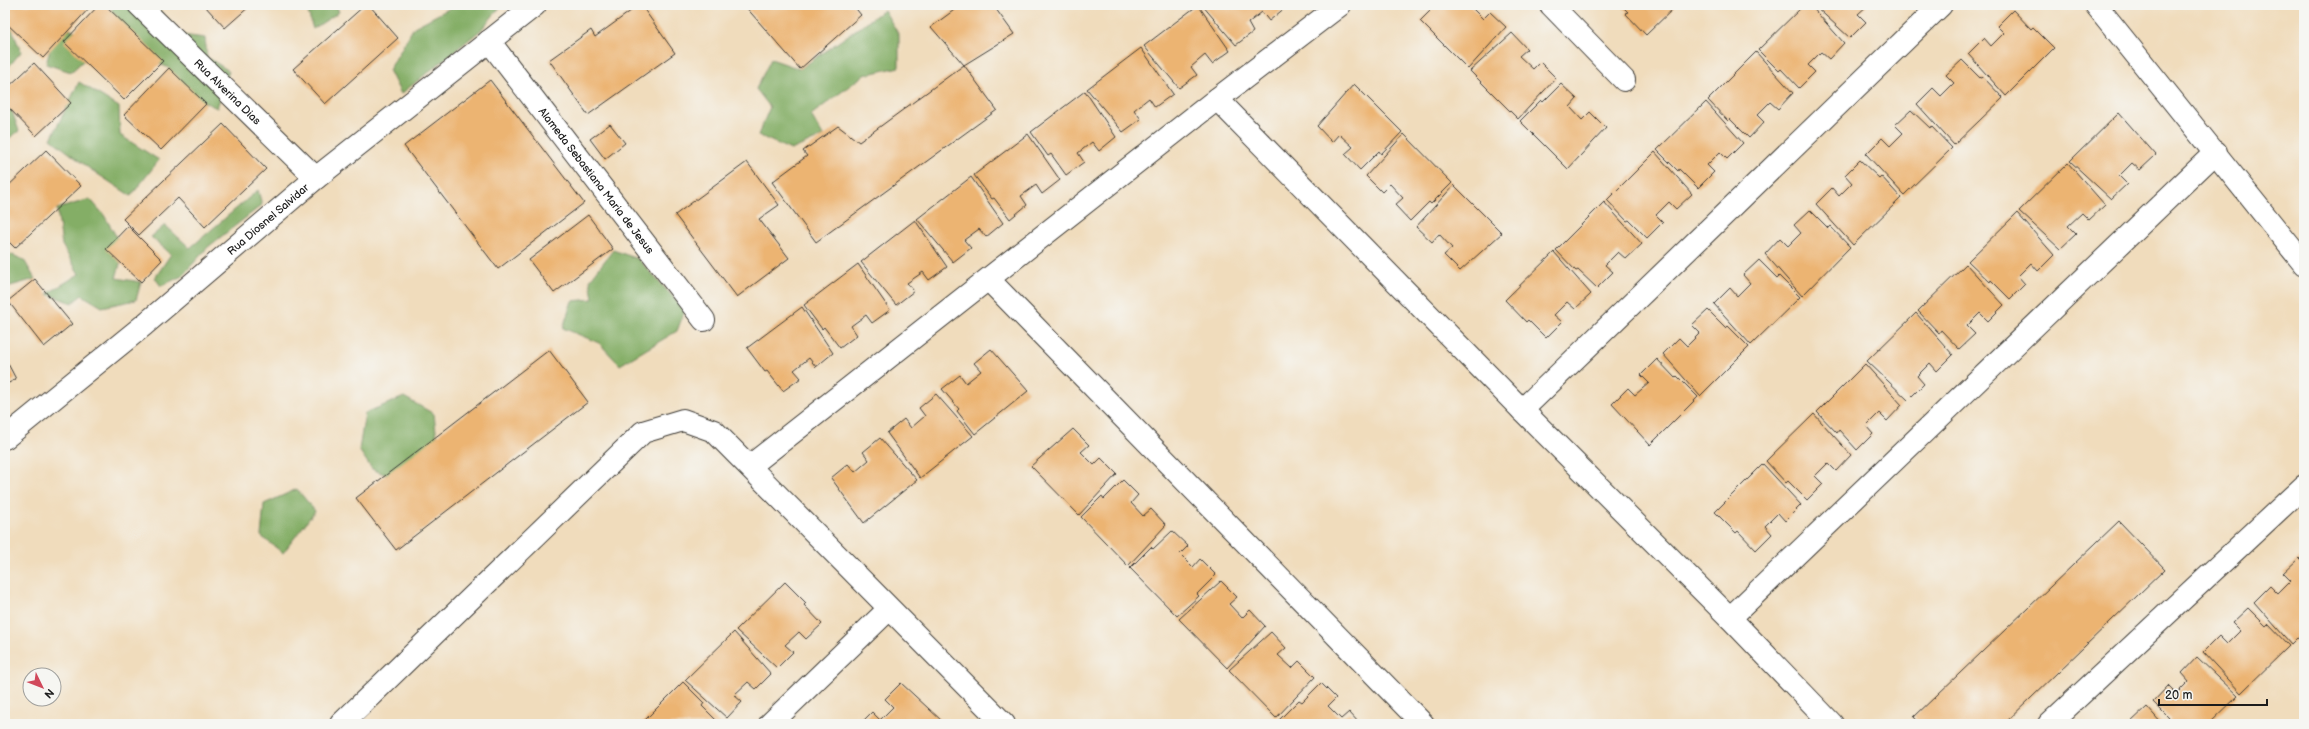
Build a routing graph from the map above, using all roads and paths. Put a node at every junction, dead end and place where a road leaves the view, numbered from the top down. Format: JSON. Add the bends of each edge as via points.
{"nodes":[{"id":1,"x":139,"y":5,"type":"edge"},
{"id":2,"x":535,"y":5,"type":"edge"},
{"id":3,"x":1340,"y":5,"type":"edge"},
{"id":4,"x":1551,"y":5,"type":"edge"},
{"id":5,"x":1941,"y":5,"type":"edge"},
{"id":6,"x":2096,"y":5,"type":"edge"},
{"id":7,"x":489,"y":41,"type":"junction"},
{"id":8,"x":1624,"y":80,"type":"dead end"},
{"id":9,"x":1217,"y":99,"type":"junction"},
{"id":10,"x":2216,"y":152,"type":"junction"},
{"id":11,"x":316,"y":178,"type":"junction"},
{"id":12,"x":2304,"y":264,"type":"edge"},
{"id":13,"x":989,"y":280,"type":"junction"},
{"id":14,"x":704,"y":320,"type":"dead end"},
{"id":15,"x":1522,"y":410,"type":"junction"},
{"id":16,"x":5,"y":438,"type":"edge"},
{"id":17,"x":750,"y":466,"type":"junction"},
{"id":18,"x":2304,"y":486,"type":"edge"},
{"id":19,"x":890,"y":609,"type":"junction"},
{"id":20,"x":1730,"y":618,"type":"junction"},
{"id":21,"x":342,"y":724,"type":"edge"},
{"id":22,"x":770,"y":724,"type":"edge"},
{"id":23,"x":1004,"y":724,"type":"edge"},
{"id":24,"x":1423,"y":724,"type":"edge"},
{"id":25,"x":1832,"y":724,"type":"edge"},
{"id":26,"x":2049,"y":724,"type":"edge"}],
"edges":[{"from":1,"to":11,"type":"street","name":"Rua Alverina Dias"},
{"from":2,"to":7,"type":"street","name":"Rua Diosnel Salvidar"},
{"from":3,"to":9,"type":"street"},
{"from":4,"to":8,"type":"street"},
{"from":5,"to":15,"type":"street"},
{"from":6,"to":10,"type":"street"},
{"from":7,"to":11,"type":"street","name":"Rua Diosnel Salvidar"},
{"from":7,"to":14,"type":"street","name":"Alameda Sebastiana Maria de Jesus"},
{"from":9,"to":13,"type":"street"},
{"from":9,"to":15,"type":"street"},
{"from":10,"to":12,"type":"street"},
{"from":10,"to":20,"type":"street"},
{"from":11,"to":16,"type":"street","name":"Rua Diosnel Salvidar","via":[[144,325]]},
{"from":13,"to":17,"type":"street"},
{"from":13,"to":24,"type":"street"},
{"from":15,"to":20,"type":"street"},
{"from":17,"to":19,"type":"street"},
{"from":17,"to":21,"type":"street","via":[[714,431],[683,420],[644,432]]},
{"from":18,"to":26,"type":"street"},
{"from":19,"to":22,"type":"street"},
{"from":19,"to":23,"type":"street"},
{"from":20,"to":25,"type":"street"}]}
